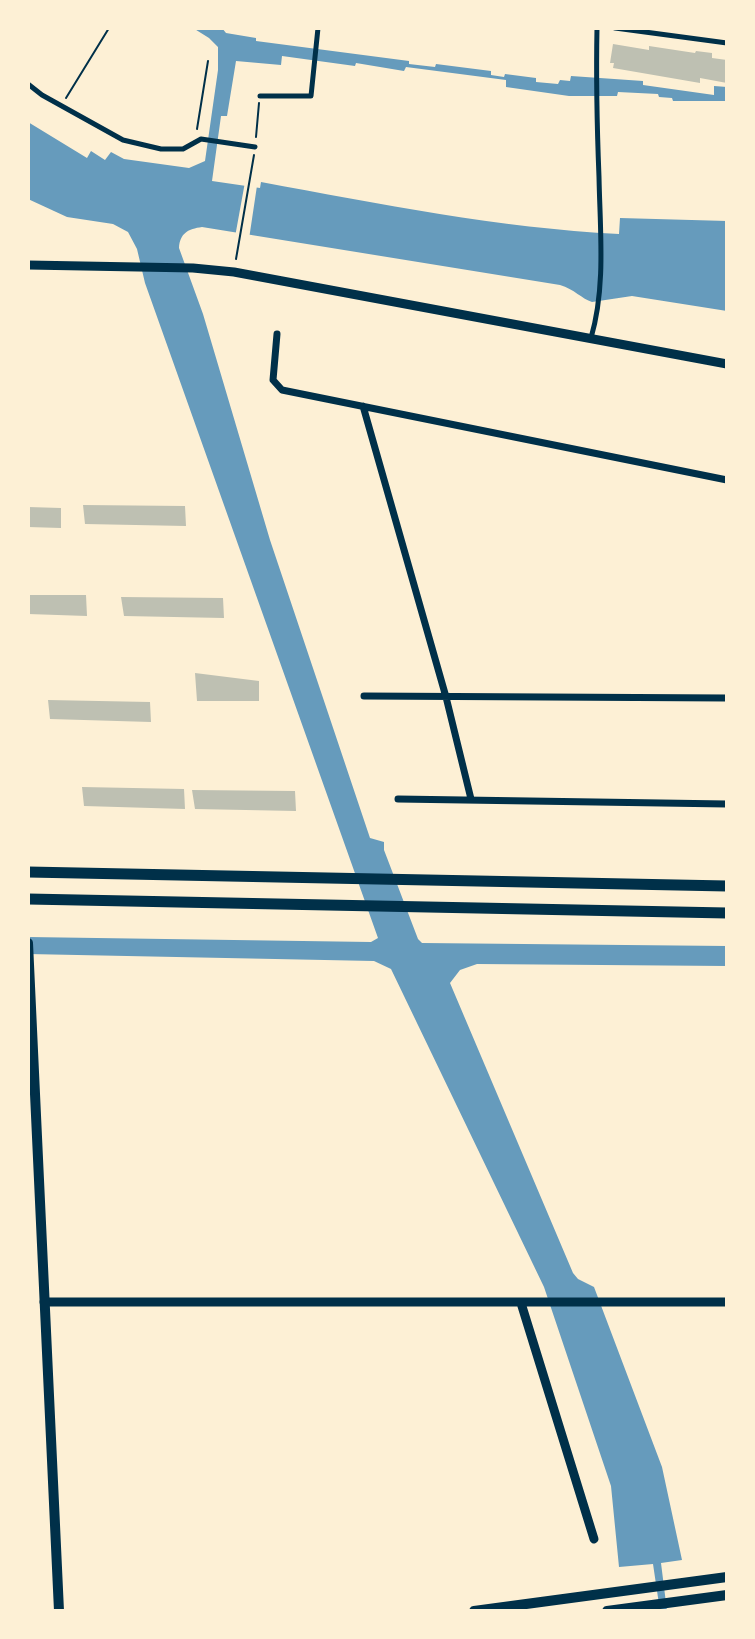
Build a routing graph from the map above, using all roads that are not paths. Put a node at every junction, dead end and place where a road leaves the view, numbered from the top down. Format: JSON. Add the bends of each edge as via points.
{"nodes":[{"id":1,"x":318,"y":28,"type":"edge"},
{"id":2,"x":597,"y":28,"type":"edge"},
{"id":3,"x":615,"y":28,"type":"edge"},
{"id":4,"x":727,"y":43,"type":"edge"},
{"id":5,"x":28,"y":84,"type":"edge"},
{"id":6,"x":260,"y":96,"type":"road end"},
{"id":7,"x":255,"y":147,"type":"road end"},
{"id":8,"x":28,"y":265,"type":"edge"},
{"id":9,"x":277,"y":334,"type":"dead end"},
{"id":10,"x":591,"y":340,"type":"junction"},
{"id":11,"x":727,"y":364,"type":"edge"},
{"id":12,"x":363,"y":406,"type":"junction"},
{"id":13,"x":727,"y":480,"type":"edge"},
{"id":14,"x":364,"y":696,"type":"dead end"},
{"id":15,"x":446,"y":697,"type":"junction"},
{"id":16,"x":727,"y":698,"type":"edge"},
{"id":17,"x":398,"y":799,"type":"dead end"},
{"id":18,"x":471,"y":799,"type":"junction"},
{"id":19,"x":727,"y":804,"type":"edge"},
{"id":20,"x":28,"y":872,"type":"edge"},
{"id":21,"x":727,"y":886,"type":"edge"},
{"id":22,"x":28,"y":899,"type":"edge"},
{"id":23,"x":727,"y":913,"type":"edge"},
{"id":24,"x":28,"y":943,"type":"edge"},
{"id":25,"x":29,"y":967,"type":"edge"},
{"id":26,"x":34,"y":1193,"type":"edge"},
{"id":27,"x":44,"y":1302,"type":"junction"},
{"id":28,"x":727,"y":1302,"type":"edge"},
{"id":29,"x":521,"y":1303,"type":"junction"},
{"id":30,"x":594,"y":1539,"type":"dead end"},
{"id":31,"x":727,"y":1577,"type":"edge"},
{"id":32,"x":727,"y":1595,"type":"edge"},
{"id":33,"x":59,"y":1611,"type":"edge"},
{"id":34,"x":474,"y":1611,"type":"edge"},
{"id":35,"x":607,"y":1611,"type":"edge"}],
"edges":[{"from":1,"to":6,"type":"street","via":[[311,96]]},
{"from":2,"to":10,"type":"street","via":[[599,313]]},
{"from":3,"to":4,"type":"street"},
{"from":5,"to":7,"type":"street","via":[[123,140],[161,149],[183,149],[201,139]]},
{"from":8,"to":10,"type":"street","via":[[234,272]]},
{"from":9,"to":12,"type":"street","via":[[272,372],[276,385]]},
{"from":10,"to":11,"type":"street"},
{"from":12,"to":13,"type":"street"},
{"from":12,"to":15,"type":"street"},
{"from":14,"to":15,"type":"street"},
{"from":15,"to":16,"type":"street"},
{"from":15,"to":18,"type":"street"},
{"from":17,"to":18,"type":"street"},
{"from":18,"to":19,"type":"street"},
{"from":20,"to":21,"type":"main road"},
{"from":22,"to":23,"type":"main road"},
{"from":24,"to":25,"type":"main road"},
{"from":25,"to":26,"type":"main road"},
{"from":26,"to":27,"type":"main road"},
{"from":27,"to":29,"type":"street"},
{"from":27,"to":33,"type":"main road"},
{"from":28,"to":29,"type":"street"},
{"from":29,"to":30,"type":"street"},
{"from":31,"to":34,"type":"main road"},
{"from":32,"to":35,"type":"main road"}]}
